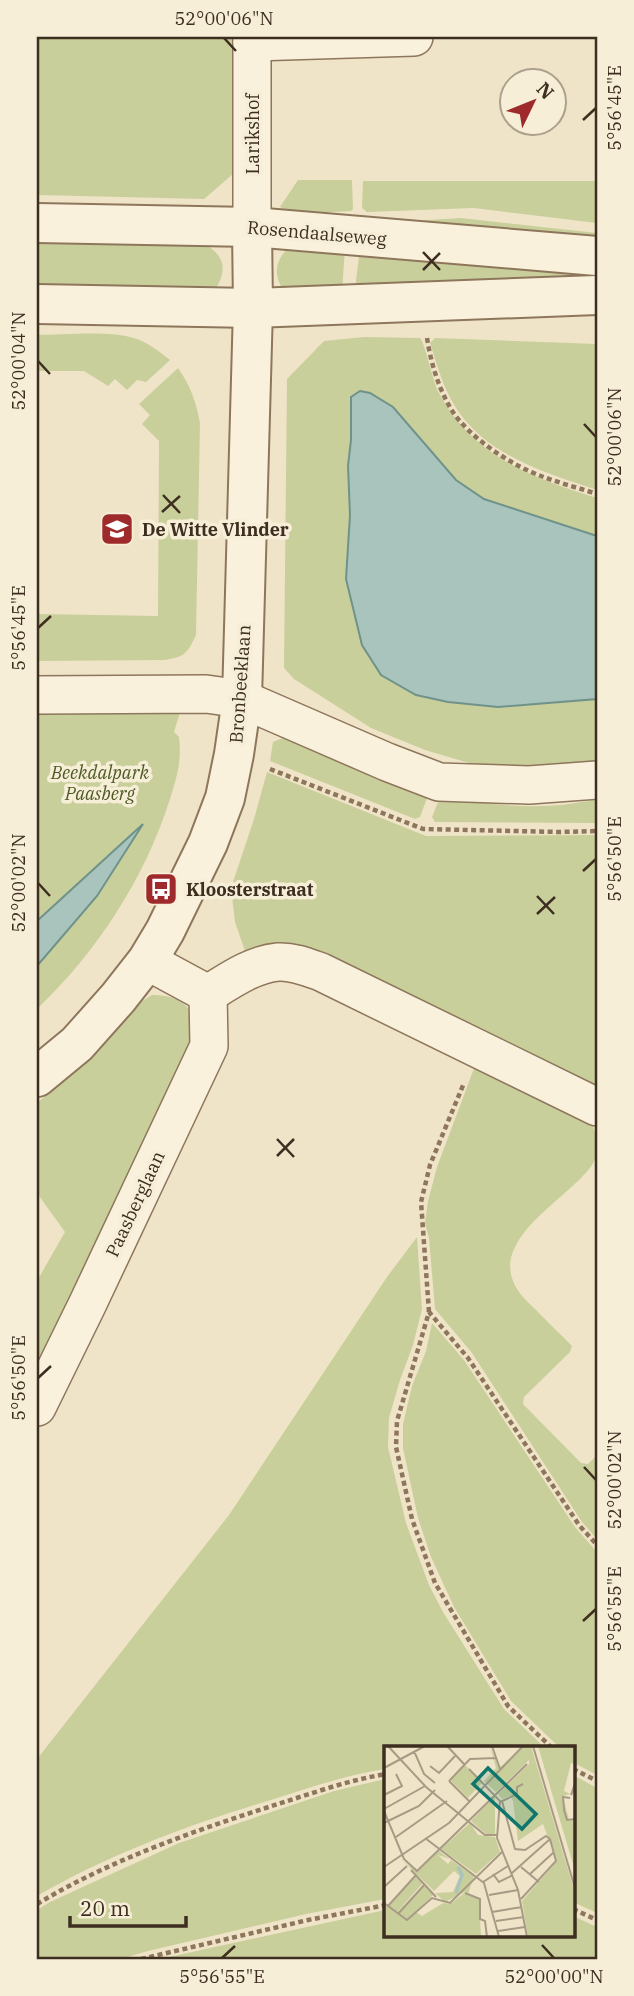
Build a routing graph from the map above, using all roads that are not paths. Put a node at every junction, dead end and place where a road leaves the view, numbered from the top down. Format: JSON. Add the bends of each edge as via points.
{"nodes":[{"id":1,"x":414,"y":37,"type":"edge"},
{"id":2,"x":252,"y":39,"type":"edge"},
{"id":3,"x":37,"y":223,"type":"edge"},
{"id":4,"x":252,"y":227,"type":"junction"},
{"id":5,"x":597,"y":256,"type":"edge"},
{"id":6,"x":597,"y":295,"type":"edge"},
{"id":7,"x":37,"y":304,"type":"edge"},
{"id":8,"x":253,"y":308,"type":"junction"},
{"id":9,"x":37,"y":695,"type":"edge"},
{"id":10,"x":242,"y":699,"type":"junction"},
{"id":11,"x":597,"y":780,"type":"edge"},
{"id":12,"x":146,"y":961,"type":"junction"},
{"id":13,"x":208,"y":994,"type":"junction"},
{"id":14,"x":37,"y":1077,"type":"edge"},
{"id":15,"x":597,"y":1107,"type":"edge"},
{"id":16,"x":37,"y":1407,"type":"edge"}],
"edges":[{"from":1,"to":2,"type":"street","name":"Larikshof"},
{"from":2,"to":4,"type":"street","name":"Larikshof"},
{"from":3,"to":4,"type":"street","name":"Rosendaalseweg"},
{"from":4,"to":5,"type":"street","name":"Rosendaalseweg"},
{"from":4,"to":8,"type":"street","name":"Bronbeeklaan"},
{"from":6,"to":8,"type":"street"},
{"from":7,"to":8,"type":"street"},
{"from":8,"to":10,"type":"street","name":"Bronbeeklaan"},
{"from":9,"to":10,"type":"street","via":[[206,694]]},
{"from":10,"to":11,"type":"street","via":[[439,782],[529,785]]},
{"from":10,"to":12,"type":"street","name":"Bronbeeklaan","via":[[225,798],[192,877]]},
{"from":12,"to":13,"type":"street"},
{"from":12,"to":14,"type":"street","name":"Bronbeeklaan","via":[[77,1044]]},
{"from":13,"to":15,"type":"street","via":[[253,969],[277,962],[298,964]]},
{"from":13,"to":16,"type":"street","name":"Paasberglaan","via":[[209,1046]]}]}
